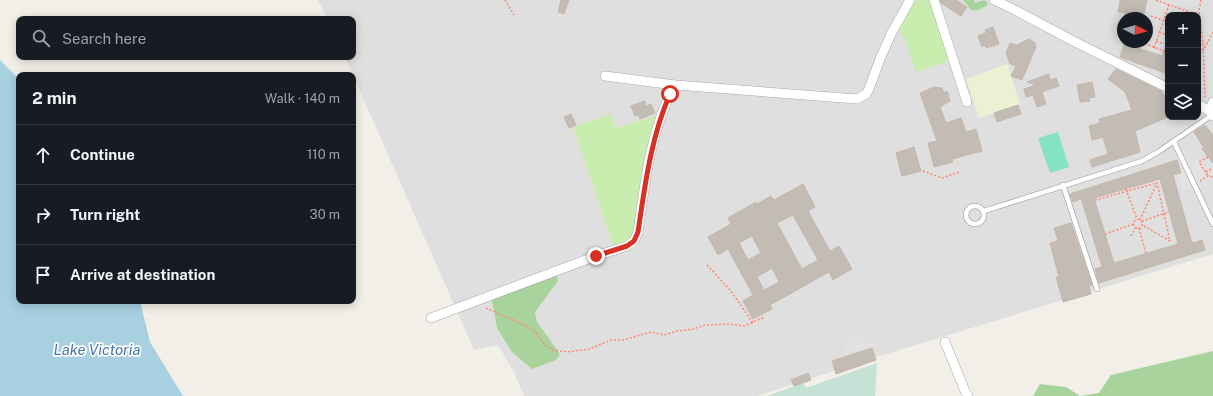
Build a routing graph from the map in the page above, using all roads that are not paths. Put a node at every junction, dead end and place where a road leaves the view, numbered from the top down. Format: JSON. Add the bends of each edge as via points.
{"nodes":[{"id":1,"x":910,"y":0,"type":"edge"},
{"id":2,"x":934,"y":0,"type":"edge"},
{"id":3,"x":994,"y":0,"type":"edge"},
{"id":4,"x":605,"y":76,"type":"dead end"},
{"id":5,"x":675,"y":85,"type":"junction"},
{"id":6,"x":1165,"y":87,"type":"edge"},
{"id":7,"x":967,"y":102,"type":"dead end"},
{"id":8,"x":1213,"y":102,"type":"edge"},
{"id":9,"x":1208,"y":111,"type":"edge"},
{"id":10,"x":1174,"y":142,"type":"junction"},
{"id":11,"x":1063,"y":185,"type":"junction"},
{"id":12,"x":984,"y":211,"type":"junction"},
{"id":13,"x":1213,"y":224,"type":"edge"},
{"id":14,"x":1097,"y":289,"type":"dead end"},
{"id":15,"x":431,"y":318,"type":"dead end"},
{"id":16,"x":945,"y":342,"type":"dead end"},
{"id":17,"x":968,"y":396,"type":"edge"}],
"edges":[{"from":1,"to":5,"type":"street","via":[[883,53],[869,89],[857,99]]},
{"from":2,"to":7,"type":"street"},
{"from":3,"to":6,"type":"street"},
{"from":4,"to":5,"type":"street"},
{"from":5,"to":15,"type":"street","via":[[666,104],[650,158],[638,232],[634,241],[627,246]]},
{"from":8,"to":9,"type":"street"},
{"from":9,"to":10,"type":"lane"},
{"from":10,"to":11,"type":"lane","via":[[1142,161]]},
{"from":10,"to":13,"type":"lane"},
{"from":11,"to":12,"type":"lane"},
{"from":11,"to":14,"type":"lane"},
{"from":12,"to":12,"type":"lane","via":[[984,218],[979,223],[973,224],[966,216],[967,210],[973,206]]},
{"from":16,"to":17,"type":"street"}]}
